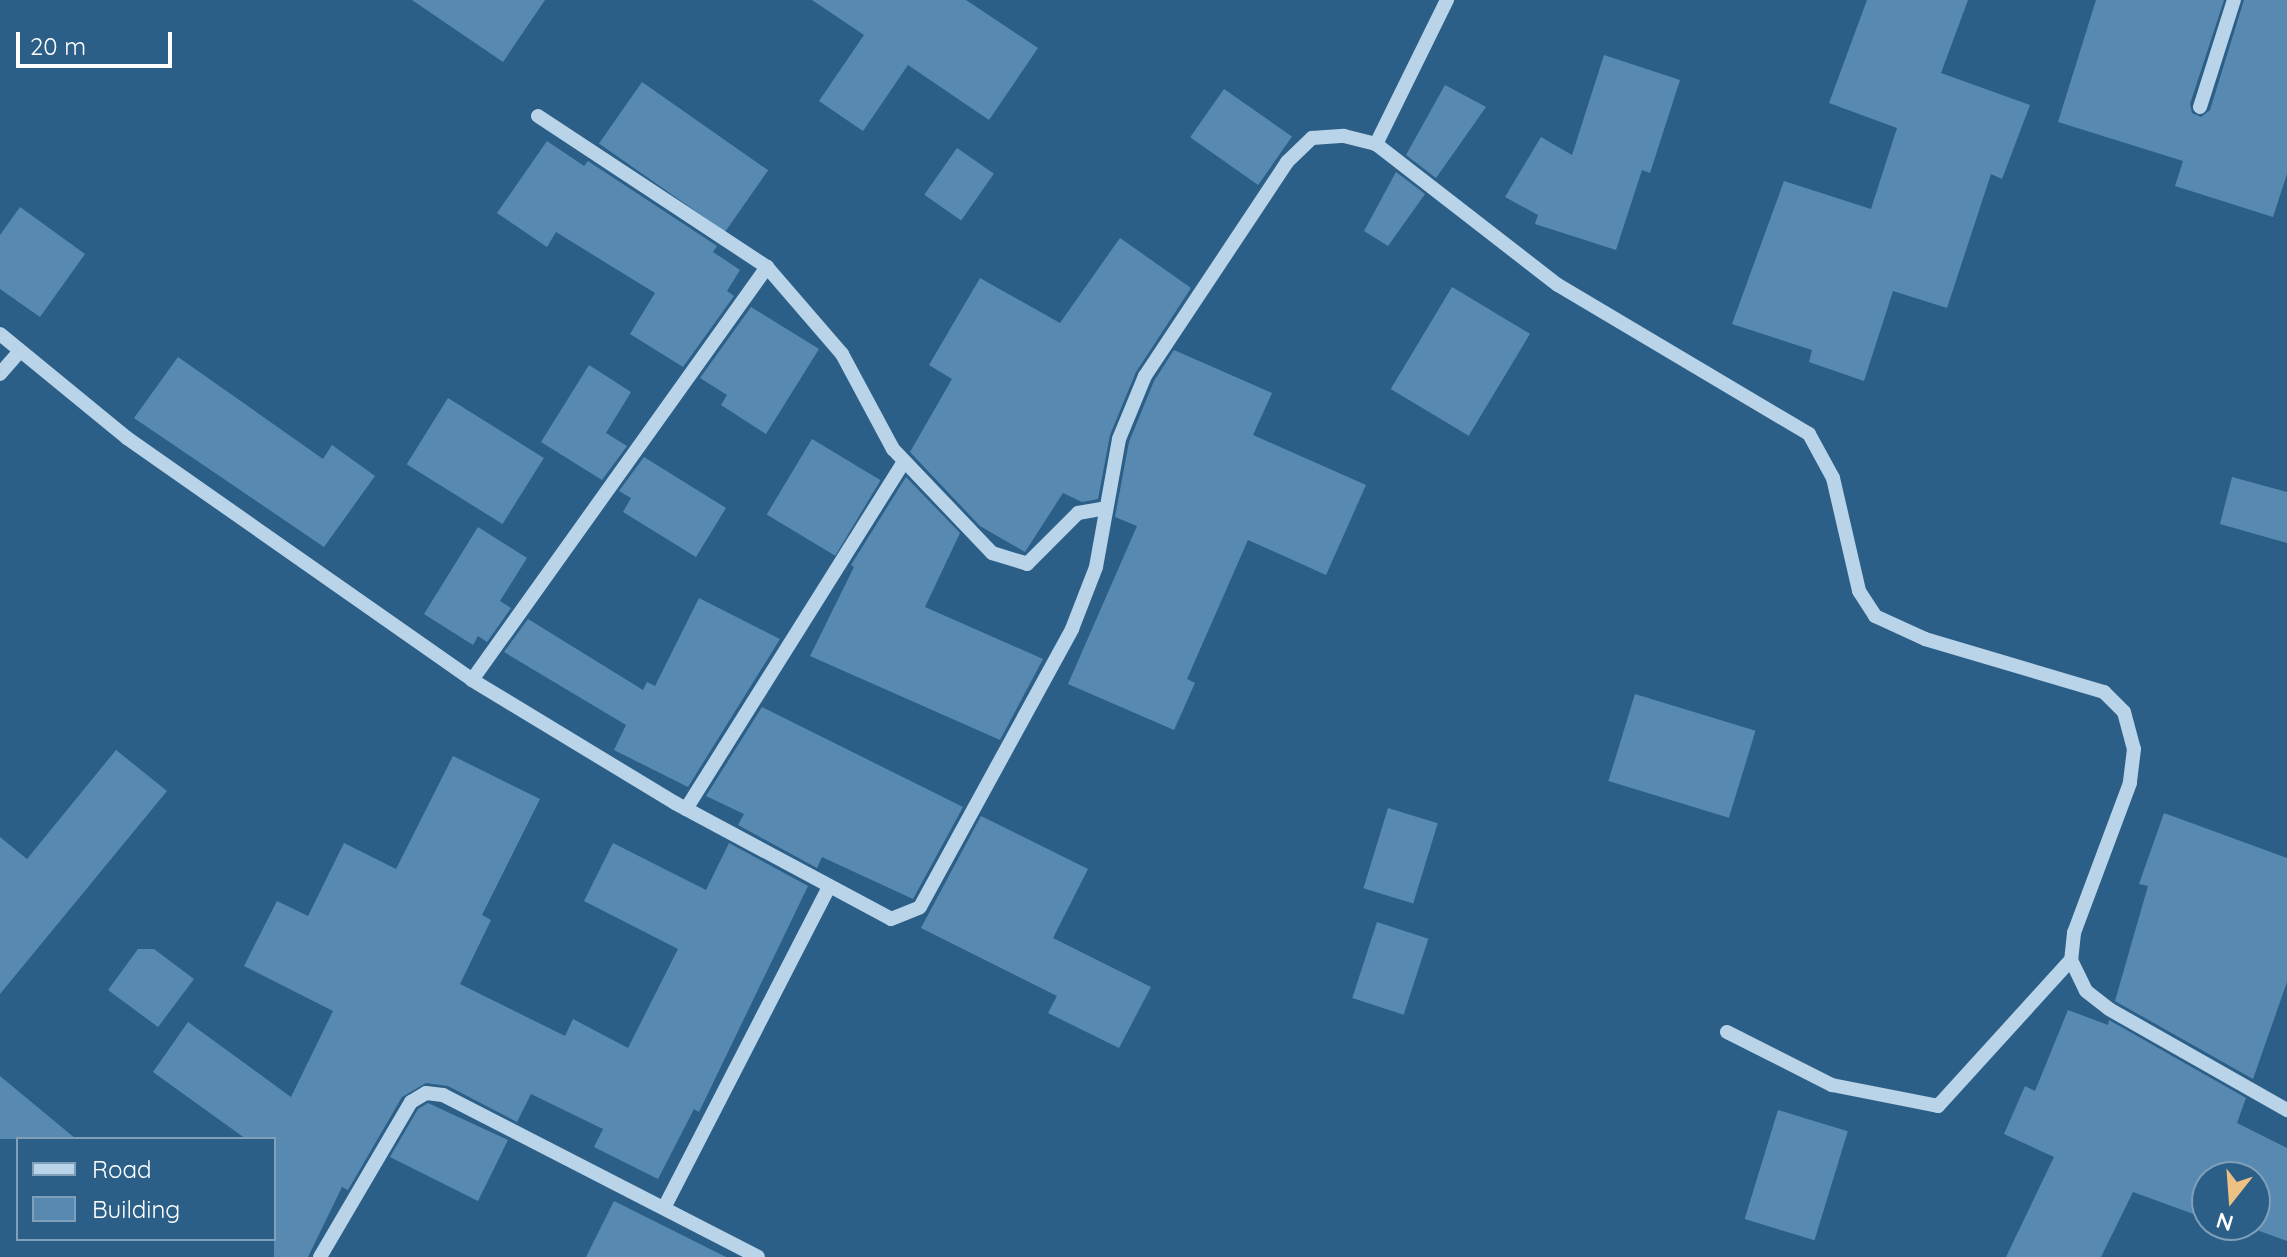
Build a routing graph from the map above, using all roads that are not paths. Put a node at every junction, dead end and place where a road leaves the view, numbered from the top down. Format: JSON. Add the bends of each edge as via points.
{"nodes":[{"id":1,"x":1447,"y":0,"type":"edge"},
{"id":2,"x":2234,"y":0,"type":"edge"},
{"id":3,"x":2200,"y":107,"type":"dead end"},
{"id":4,"x":538,"y":116,"type":"dead end"},
{"id":5,"x":1376,"y":144,"type":"junction"},
{"id":6,"x":767,"y":267,"type":"junction"},
{"id":7,"x":0,"y":334,"type":"edge"},
{"id":8,"x":20,"y":351,"type":"junction"},
{"id":9,"x":0,"y":374,"type":"edge"},
{"id":10,"x":904,"y":462,"type":"junction"},
{"id":11,"x":1105,"y":508,"type":"junction"},
{"id":12,"x":472,"y":680,"type":"junction"},
{"id":13,"x":686,"y":809,"type":"junction"},
{"id":14,"x":829,"y":887,"type":"junction"},
{"id":15,"x":2071,"y":960,"type":"junction"},
{"id":16,"x":1727,"y":1032,"type":"dead end"},
{"id":17,"x":2287,"y":1110,"type":"edge"},
{"id":18,"x":665,"y":1206,"type":"junction"},
{"id":19,"x":320,"y":1257,"type":"edge"},
{"id":20,"x":758,"y":1257,"type":"edge"}],
"edges":[{"from":1,"to":5,"type":"street"},
{"from":2,"to":3,"type":"street"},
{"from":4,"to":6,"type":"street"},
{"from":5,"to":11,"type":"street","via":[[1344,136],[1312,138],[1287,162],[1145,376],[1119,439]]},
{"from":5,"to":15,"type":"street","via":[[1558,285],[1809,434],[1833,478],[1859,591],[1875,616],[1925,639],[2104,692],[2124,712],[2134,749],[2130,783],[2074,933]]},
{"from":6,"to":10,"type":"street","via":[[842,354]]},
{"from":6,"to":12,"type":"street"},
{"from":7,"to":8,"type":"street"},
{"from":8,"to":9,"type":"street"},
{"from":8,"to":12,"type":"street","via":[[127,438]]},
{"from":10,"to":11,"type":"street","via":[[992,553],[1010,563],[1038,558],[1061,526],[1078,513]]},
{"from":10,"to":13,"type":"street"},
{"from":11,"to":14,"type":"street","via":[[1096,567],[1072,629],[920,907],[891,919]]},
{"from":12,"to":13,"type":"street"},
{"from":13,"to":14,"type":"street"},
{"from":14,"to":18,"type":"street"},
{"from":15,"to":16,"type":"street","via":[[1938,1106],[1832,1085]]},
{"from":15,"to":17,"type":"street","via":[[2086,991],[2109,1009]]},
{"from":18,"to":19,"type":"street","via":[[443,1095],[426,1093],[411,1102]]},
{"from":18,"to":20,"type":"street"}]}
